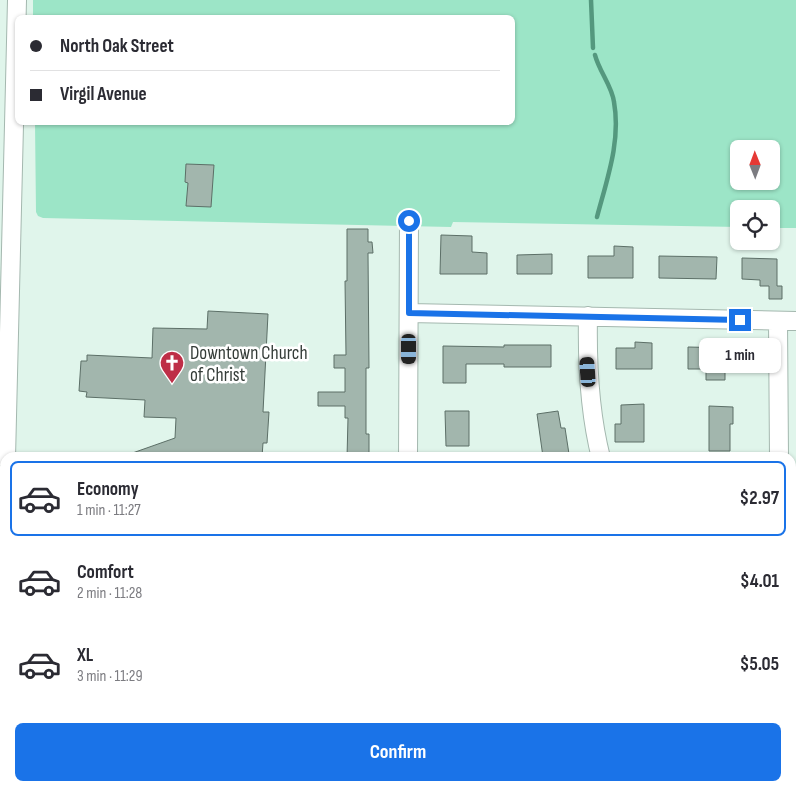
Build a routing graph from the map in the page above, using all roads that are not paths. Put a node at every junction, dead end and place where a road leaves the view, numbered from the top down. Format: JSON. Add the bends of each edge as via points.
{"nodes":[{"id":1,"x":17,"y":0,"type":"edge"},
{"id":2,"x":16,"y":15,"type":"edge"},
{"id":3,"x":15,"y":29,"type":"edge"},
{"id":4,"x":6,"y":158,"type":"edge"},
{"id":5,"x":409,"y":221,"type":"dead end"},
{"id":6,"x":409,"y":313,"type":"junction"},
{"id":7,"x":588,"y":316,"type":"junction"},
{"id":8,"x":778,"y":321,"type":"junction"},
{"id":9,"x":796,"y":321,"type":"edge"},
{"id":10,"x":4,"y":334,"type":"edge"},
{"id":11,"x":6,"y":452,"type":"edge"},
{"id":12,"x":408,"y":452,"type":"edge"},
{"id":13,"x":600,"y":452,"type":"edge"},
{"id":14,"x":780,"y":452,"type":"edge"}],
"edges":[{"from":1,"to":2,"type":"street"},
{"from":3,"to":4,"type":"street"},
{"from":4,"to":10,"type":"street"},
{"from":5,"to":6,"type":"street"},
{"from":6,"to":7,"type":"street"},
{"from":6,"to":12,"type":"street"},
{"from":7,"to":8,"type":"street"},
{"from":7,"to":13,"type":"street","via":[[590,399]]},
{"from":8,"to":9,"type":"street"},
{"from":8,"to":14,"type":"street"},
{"from":10,"to":11,"type":"street"}]}
